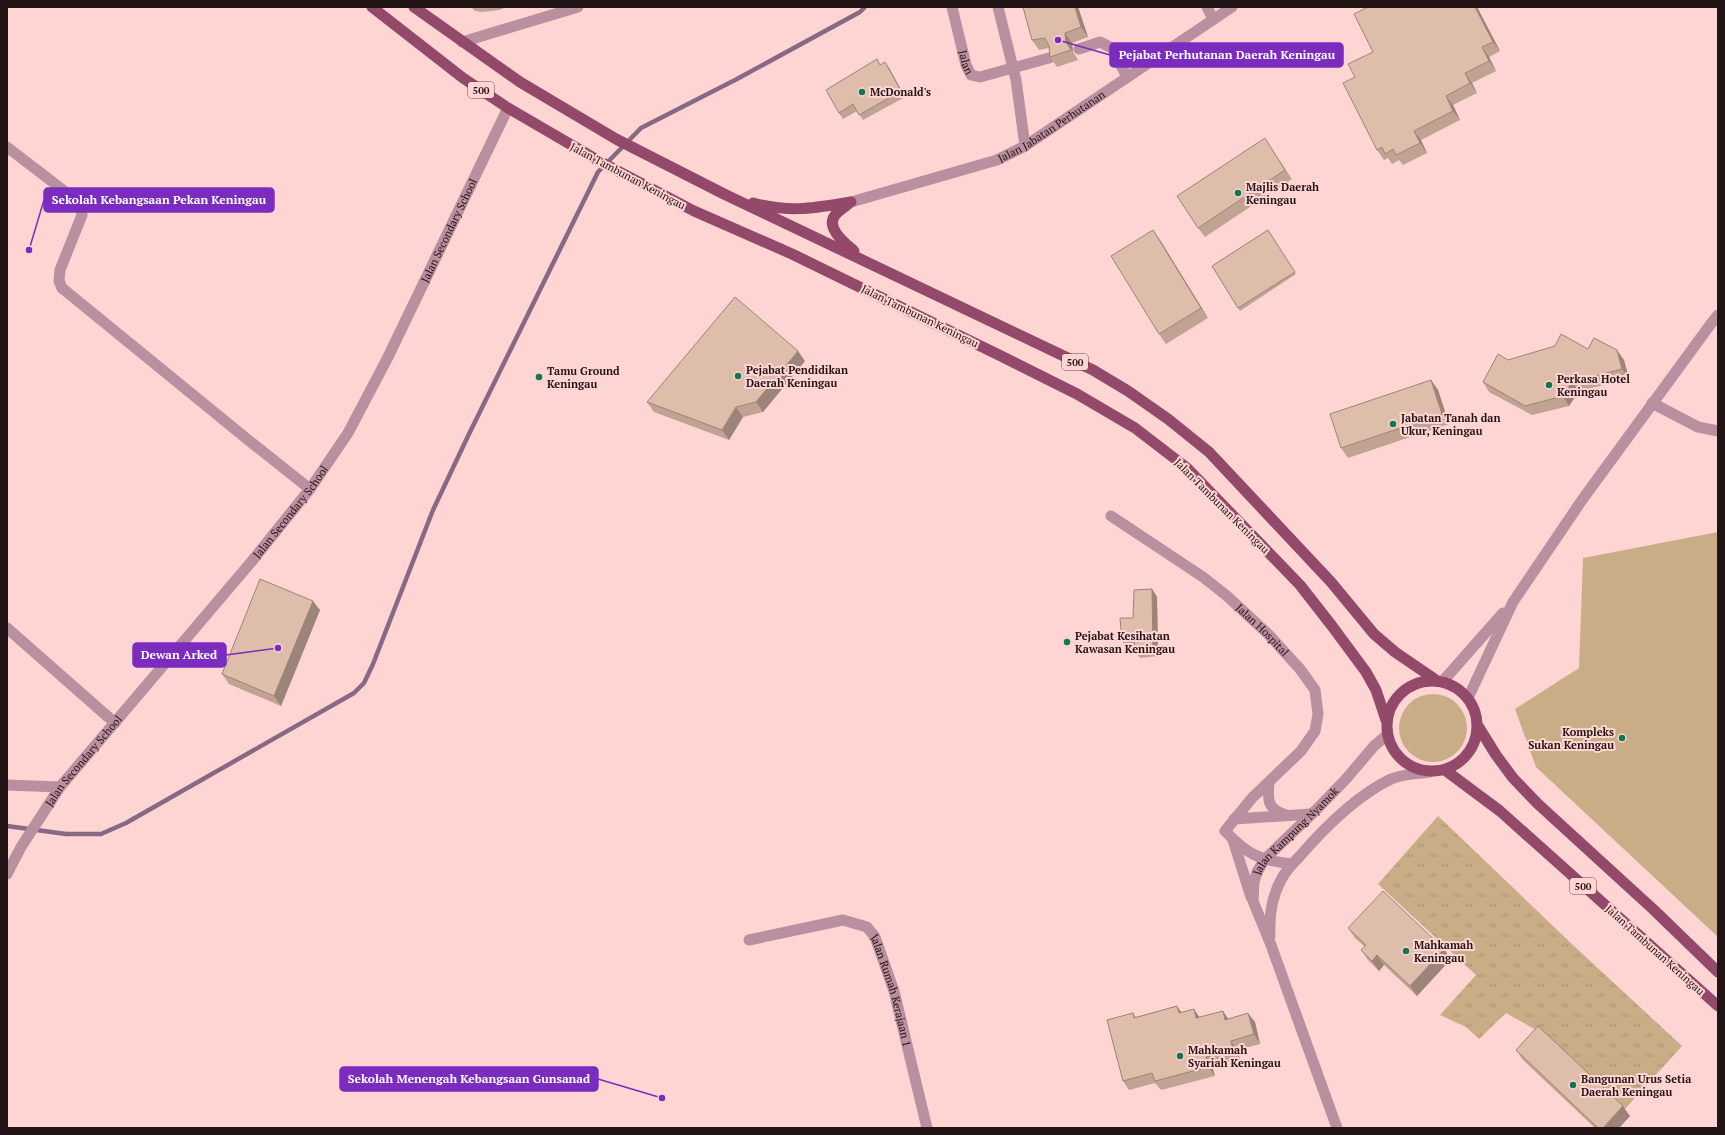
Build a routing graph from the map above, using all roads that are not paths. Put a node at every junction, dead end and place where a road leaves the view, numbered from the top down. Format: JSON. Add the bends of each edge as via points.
{"nodes":[{"id":1,"x":372,"y":7,"type":"edge"},
{"id":2,"x":414,"y":7,"type":"edge"},
{"id":3,"x":578,"y":7,"type":"edge"},
{"id":4,"x":952,"y":7,"type":"edge"},
{"id":5,"x":998,"y":7,"type":"edge"},
{"id":6,"x":1207,"y":7,"type":"edge"},
{"id":7,"x":1232,"y":7,"type":"edge"},
{"id":8,"x":1213,"y":18,"type":"junction"},
{"id":9,"x":462,"y":42,"type":"junction"},
{"id":10,"x":1079,"y":49,"type":"dead end"},
{"id":11,"x":1049,"y":58,"type":"edge"},
{"id":12,"x":1013,"y":68,"type":"junction"},
{"id":13,"x":1127,"y":77,"type":"junction"},
{"id":14,"x":508,"y":108,"type":"junction"},
{"id":15,"x":1025,"y":146,"type":"junction"},
{"id":16,"x":7,"y":148,"type":"edge"},
{"id":17,"x":724,"y":194,"type":"junction"},
{"id":18,"x":851,"y":202,"type":"junction"},
{"id":19,"x":869,"y":262,"type":"junction"},
{"id":20,"x":1718,"y":315,"type":"edge"},
{"id":21,"x":1652,"y":403,"type":"junction"},
{"id":22,"x":1718,"y":432,"type":"edge"},
{"id":23,"x":310,"y":488,"type":"junction"},
{"id":24,"x":1111,"y":516,"type":"dead end"},
{"id":25,"x":1513,"y":602,"type":"junction"},
{"id":26,"x":7,"y":628,"type":"edge"},
{"id":27,"x":1439,"y":681,"type":"junction"},
{"id":28,"x":1468,"y":698,"type":"junction"},
{"id":29,"x":1386,"y":720,"type":"junction"},
{"id":30,"x":115,"y":723,"type":"junction"},
{"id":31,"x":1478,"y":726,"type":"junction"},
{"id":32,"x":1387,"y":735,"type":"junction"},
{"id":33,"x":1445,"y":770,"type":"junction"},
{"id":34,"x":1430,"y":772,"type":"junction"},
{"id":35,"x":1269,"y":782,"type":"junction"},
{"id":36,"x":7,"y":785,"type":"edge"},
{"id":37,"x":60,"y":786,"type":"junction"},
{"id":38,"x":1311,"y":814,"type":"junction"},
{"id":39,"x":1288,"y":816,"type":"junction"},
{"id":40,"x":1234,"y":819,"type":"junction"},
{"id":41,"x":1233,"y":840,"type":"junction"},
{"id":42,"x":1265,"y":859,"type":"junction"},
{"id":43,"x":1292,"y":864,"type":"junction"},
{"id":44,"x":7,"y":874,"type":"edge"},
{"id":45,"x":1253,"y":901,"type":"junction"},
{"id":46,"x":749,"y":940,"type":"dead end"},
{"id":47,"x":1270,"y":945,"type":"junction"},
{"id":48,"x":1718,"y":972,"type":"edge"},
{"id":49,"x":1718,"y":1006,"type":"edge"},
{"id":50,"x":927,"y":1128,"type":"edge"},
{"id":51,"x":1337,"y":1128,"type":"edge"}],
"edges":[{"from":1,"to":14,"type":"main road","name":"Jalan Tambunan Keningau","number":"500","via":[[463,78]]},
{"from":2,"to":9,"type":"main road","number":"500"},
{"from":3,"to":9,"type":"street"},
{"from":4,"to":12,"type":"street","name":"Jalan","via":[[966,65],[971,75],[980,77]]},
{"from":5,"to":12,"type":"street"},
{"from":6,"to":8,"type":"street"},
{"from":7,"to":8,"type":"street","name":"Jalan Jabatan Perhutanan"},
{"from":8,"to":13,"type":"street","name":"Jalan Jabatan Perhutanan"},
{"from":9,"to":17,"type":"main road","number":"500","via":[[520,82],[616,139]]},
{"from":10,"to":13,"type":"street","via":[[1100,42],[1112,48]]},
{"from":11,"to":12,"type":"street"},
{"from":12,"to":15,"type":"street"},
{"from":13,"to":15,"type":"street","name":"Jalan Jabatan Perhutanan"},
{"from":14,"to":23,"type":"street","name":"Jalan Secondary School","via":[[387,359],[348,433]]},
{"from":14,"to":29,"type":"main road","name":"Jalan Tambunan Keningau","number":"500","via":[[599,161],[694,211],[792,254],[985,348],[1077,394],[1135,428],[1187,468],[1300,585],[1366,672],[1376,690]]},
{"from":15,"to":18,"type":"street","name":"Jalan Jabatan Perhutanan","via":[[997,160]]},
{"from":16,"to":23,"type":"street","via":[[76,200],[81,208],[82,215],[60,270],[58,281],[62,288]]},
{"from":17,"to":18,"type":"main road","via":[[790,210]]},
{"from":17,"to":19,"type":"main road","number":"500"},
{"from":18,"to":19,"type":"main road","via":[[836,214],[833,225],[843,242]]},
{"from":19,"to":27,"type":"main road","number":"500","via":[[1093,370],[1168,418],[1209,452],[1331,582],[1374,634],[1395,652]]},
{"from":20,"to":21,"type":"street"},
{"from":21,"to":22,"type":"street","via":[[1698,427]]},
{"from":21,"to":25,"type":"street"},
{"from":23,"to":30,"type":"street","name":"Jalan Secondary School"},
{"from":24,"to":35,"type":"street","name":"Jalan Hospital","via":[[1203,577],[1227,596],[1268,634],[1300,669],[1315,690],[1318,714],[1315,731],[1301,751]]},
{"from":25,"to":27,"type":"street"},
{"from":25,"to":28,"type":"street"},
{"from":26,"to":30,"type":"street"},
{"from":27,"to":28,"type":"main road","number":"500","via":[[1457,688]]},
{"from":27,"to":29,"type":"main road","number":"500","via":[[1422,681],[1409,686],[1398,695],[1390,707]]},
{"from":28,"to":31,"type":"main road","number":"500","via":[[1475,711]]},
{"from":29,"to":32,"type":"main road","number":"500"},
{"from":30,"to":37,"type":"street","name":"Jalan Secondary School"},
{"from":31,"to":33,"type":"main road","number":"500","via":[[1468,754],[1458,764]]},
{"from":31,"to":48,"type":"main road","number":"500","via":[[1513,778],[1538,804]]},
{"from":32,"to":34,"type":"main road","number":"500","via":[[1392,750],[1402,761],[1415,769]]},
{"from":32,"to":38,"type":"street","name":"Jalan Kampung Nyamok"},
{"from":33,"to":34,"type":"main road","number":"500"},
{"from":33,"to":49,"type":"main road","name":"Jalan Tambunan Keningau","number":"500","via":[[1500,811]]},
{"from":34,"to":43,"type":"street","name":"Jalan Kampung Nyamok","via":[[1401,776],[1372,790],[1324,830]]},
{"from":35,"to":39,"type":"street","via":[[1269,804]]},
{"from":35,"to":40,"type":"street","name":"Jalan Hospital"},
{"from":36,"to":37,"type":"street"},
{"from":37,"to":44,"type":"street","name":"Jalan Secondary School"},
{"from":38,"to":39,"type":"street"},
{"from":38,"to":42,"type":"street","name":"Jalan Kampung Nyamok"},
{"from":39,"to":40,"type":"street"},
{"from":40,"to":41,"type":"street","name":"Jalan Hospital","via":[[1225,831]]},
{"from":41,"to":42,"type":"street","via":[[1250,854]]},
{"from":41,"to":45,"type":"street"},
{"from":42,"to":43,"type":"street"},
{"from":42,"to":45,"type":"street","name":"Jalan Kampung Nyamok","via":[[1254,882]]},
{"from":43,"to":47,"type":"street","name":"Jalan Kampung Nyamok","via":[[1281,879],[1271,906]]},
{"from":45,"to":47,"type":"street","name":"Jalan Kampung Nyamok"},
{"from":46,"to":50,"type":"street","name":"Jalan Rumah Kerajaan 1","via":[[843,920],[867,927],[875,937],[894,991]]},
{"from":47,"to":51,"type":"street","name":"Jalan Kampung Nyamok"}]}
